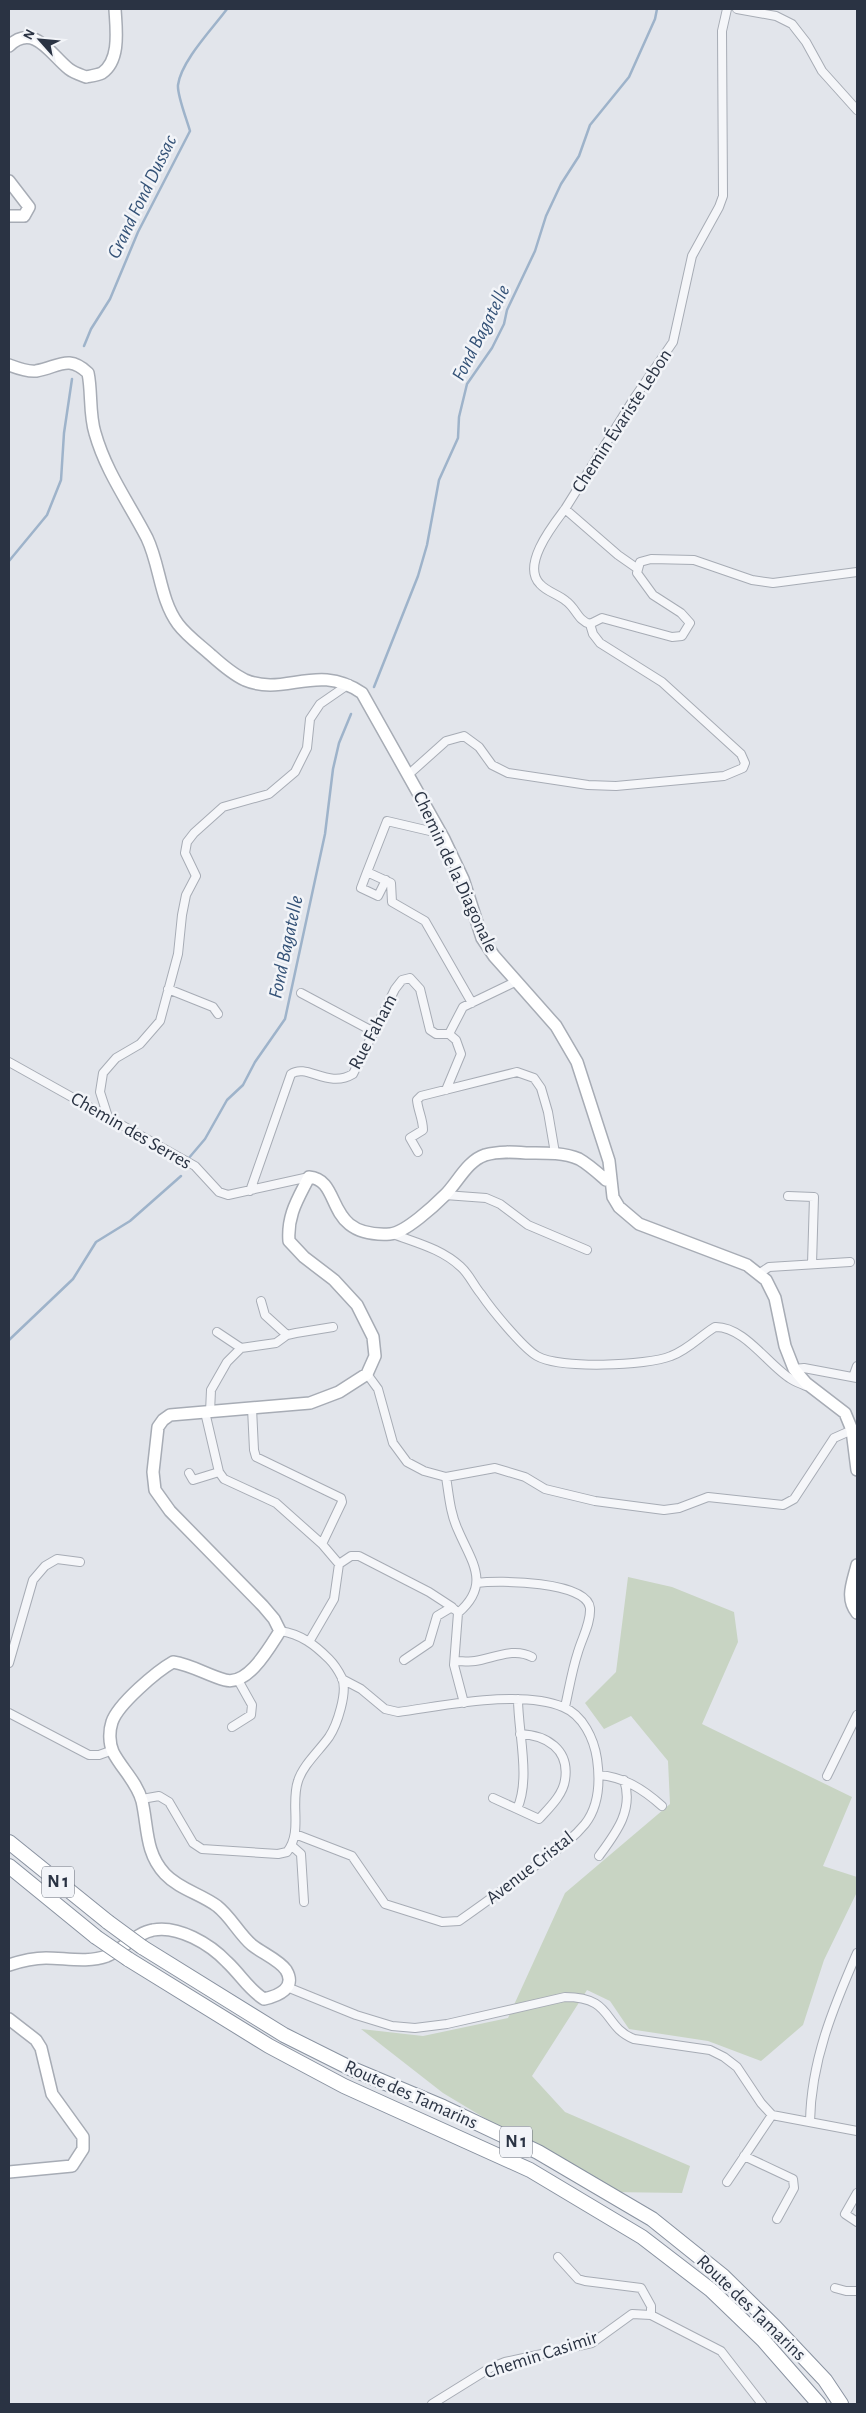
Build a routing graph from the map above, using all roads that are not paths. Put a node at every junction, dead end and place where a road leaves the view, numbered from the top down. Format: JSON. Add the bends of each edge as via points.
{"nodes":[{"id":1,"x":115,"y":9,"type":"edge"},
{"id":2,"x":727,"y":9,"type":"edge"},
{"id":3,"x":737,"y":9,"type":"edge"},
{"id":4,"x":9,"y":46,"type":"edge"},
{"id":5,"x":857,"y":110,"type":"edge"},
{"id":6,"x":9,"y":181,"type":"edge"},
{"id":7,"x":9,"y":216,"type":"edge"},
{"id":8,"x":9,"y":365,"type":"edge"},
{"id":9,"x":565,"y":509,"type":"junction"},
{"id":10,"x":638,"y":569,"type":"junction"},
{"id":11,"x":857,"y":572,"type":"edge"},
{"id":12,"x":590,"y":624,"type":"junction"},
{"id":13,"x":349,"y":684,"type":"junction"},
{"id":14,"x":408,"y":775,"type":"junction"},
{"id":15,"x":439,"y":831,"type":"junction"},
{"id":16,"x":367,"y":872,"type":"junction"},
{"id":17,"x":386,"y":880,"type":"junction"},
{"id":18,"x":517,"y":981,"type":"junction"},
{"id":19,"x":168,"y":990,"type":"junction"},
{"id":20,"x":301,"y":993,"type":"dead end"},
{"id":21,"x":472,"y":1003,"type":"junction"},
{"id":22,"x":218,"y":1014,"type":"dead end"},
{"id":23,"x":374,"y":1032,"type":"junction"},
{"id":24,"x":449,"y":1034,"type":"junction"},
{"id":25,"x":9,"y":1062,"type":"edge"},
{"id":26,"x":446,"y":1090,"type":"junction"},
{"id":27,"x":108,"y":1117,"type":"junction"},
{"id":28,"x":418,"y":1152,"type":"dead end"},
{"id":29,"x":556,"y":1153,"type":"junction"},
{"id":30,"x":309,"y":1177,"type":"junction"},
{"id":31,"x":611,"y":1181,"type":"junction"},
{"id":32,"x":250,"y":1191,"type":"junction"},
{"id":33,"x":445,"y":1195,"type":"junction"},
{"id":34,"x":788,"y":1196,"type":"dead end"},
{"id":35,"x":393,"y":1234,"type":"junction"},
{"id":36,"x":587,"y":1250,"type":"dead end"},
{"id":37,"x":850,"y":1262,"type":"dead end"},
{"id":38,"x":812,"y":1264,"type":"junction"},
{"id":39,"x":760,"y":1273,"type":"junction"},
{"id":40,"x":261,"y":1301,"type":"dead end"},
{"id":41,"x":333,"y":1327,"type":"dead end"},
{"id":42,"x":217,"y":1332,"type":"dead end"},
{"id":43,"x":287,"y":1335,"type":"junction"},
{"id":44,"x":241,"y":1348,"type":"junction"},
{"id":45,"x":857,"y":1366,"type":"edge"},
{"id":46,"x":794,"y":1369,"type":"junction"},
{"id":47,"x":368,"y":1374,"type":"junction"},
{"id":48,"x":855,"y":1378,"type":"edge"},
{"id":49,"x":815,"y":1390,"type":"junction"},
{"id":50,"x":252,"y":1408,"type":"junction"},
{"id":51,"x":208,"y":1412,"type":"junction"},
{"id":52,"x":852,"y":1430,"type":"junction"},
{"id":53,"x":857,"y":1470,"type":"edge"},
{"id":54,"x":219,"y":1472,"type":"junction"},
{"id":55,"x":189,"y":1473,"type":"dead end"},
{"id":56,"x":446,"y":1477,"type":"junction"},
{"id":57,"x":322,"y":1544,"type":"junction"},
{"id":58,"x":80,"y":1562,"type":"dead end"},
{"id":59,"x":338,"y":1564,"type":"junction"},
{"id":60,"x":857,"y":1565,"type":"edge"},
{"id":61,"x":477,"y":1583,"type":"junction"},
{"id":62,"x":452,"y":1607,"type":"junction"},
{"id":63,"x":458,"y":1613,"type":"junction"},
{"id":64,"x":857,"y":1613,"type":"edge"},
{"id":65,"x":280,"y":1631,"type":"junction"},
{"id":66,"x":309,"y":1642,"type":"junction"},
{"id":67,"x":532,"y":1657,"type":"dead end"},
{"id":68,"x":404,"y":1660,"type":"dead end"},
{"id":69,"x":455,"y":1661,"type":"junction"},
{"id":70,"x":9,"y":1663,"type":"edge"},
{"id":71,"x":342,"y":1679,"type":"junction"},
{"id":72,"x":238,"y":1680,"type":"junction"},
{"id":73,"x":518,"y":1699,"type":"junction"},
{"id":74,"x":464,"y":1703,"type":"junction"},
{"id":75,"x":565,"y":1708,"type":"junction"},
{"id":76,"x":9,"y":1713,"type":"edge"},
{"id":77,"x":857,"y":1715,"type":"edge"},
{"id":78,"x":232,"y":1727,"type":"dead end"},
{"id":79,"x":520,"y":1734,"type":"junction"},
{"id":80,"x":113,"y":1750,"type":"junction"},
{"id":81,"x":598,"y":1775,"type":"junction"},
{"id":82,"x":827,"y":1776,"type":"dead end"},
{"id":83,"x":624,"y":1780,"type":"junction"},
{"id":84,"x":493,"y":1798,"type":"dead end"},
{"id":85,"x":142,"y":1800,"type":"junction"},
{"id":86,"x":662,"y":1806,"type":"dead end"},
{"id":87,"x":517,"y":1809,"type":"junction"},
{"id":88,"x":295,"y":1834,"type":"junction"},
{"id":89,"x":9,"y":1842,"type":"edge"},
{"id":90,"x":292,"y":1846,"type":"junction"},
{"id":91,"x":599,"y":1856,"type":"dead end"},
{"id":92,"x":9,"y":1866,"type":"edge"},
{"id":93,"x":304,"y":1902,"type":"dead end"},
{"id":94,"x":140,"y":1942,"type":"junction"},
{"id":95,"x":857,"y":1953,"type":"edge"},
{"id":96,"x":9,"y":1965,"type":"edge"},
{"id":97,"x":287,"y":1987,"type":"junction"},
{"id":98,"x":9,"y":2019,"type":"edge"},
{"id":99,"x":772,"y":2115,"type":"junction"},
{"id":100,"x":810,"y":2122,"type":"junction"},
{"id":101,"x":857,"y":2131,"type":"edge"},
{"id":102,"x":744,"y":2156,"type":"junction"},
{"id":103,"x":9,"y":2172,"type":"edge"},
{"id":104,"x":727,"y":2182,"type":"dead end"},
{"id":105,"x":857,"y":2193,"type":"edge"},
{"id":106,"x":776,"y":2219,"type":"dead end"},
{"id":107,"x":857,"y":2222,"type":"edge"},
{"id":108,"x":558,"y":2257,"type":"dead end"},
{"id":109,"x":836,"y":2288,"type":"dead end"},
{"id":110,"x":857,"y":2291,"type":"edge"},
{"id":111,"x":651,"y":2315,"type":"junction"},
{"id":112,"x":448,"y":2395,"type":"junction"},
{"id":113,"x":432,"y":2404,"type":"edge"},
{"id":114,"x":448,"y":2404,"type":"edge"},
{"id":115,"x":762,"y":2404,"type":"edge"},
{"id":116,"x":819,"y":2404,"type":"edge"},
{"id":117,"x":841,"y":2404,"type":"edge"}],
"edges":[{"from":1,"to":4,"type":"street","via":[[113,58],[102,73],[86,77],[69,70],[34,38],[23,38]]},
{"from":2,"to":9,"type":"street","name":"Chemin Évariste Lebon","via":[[722,31],[723,196],[692,256],[673,342]]},
{"from":3,"to":5,"type":"street","via":[[776,16],[792,24],[822,71]]},
{"from":6,"to":7,"type":"street","via":[[29,207],[24,216]]},
{"from":8,"to":13,"type":"street","via":[[34,371],[69,361],[88,373],[94,430],[101,452],[113,480],[148,540],[170,609],[189,636],[244,680],[261,684],[318,679]]},
{"from":9,"to":10,"type":"street"},
{"from":9,"to":12,"type":"street","name":"Chemin Évariste Lebon","via":[[540,547],[534,575],[539,584],[565,600],[583,622]]},
{"from":10,"to":11,"type":"street","via":[[640,562],[645,560],[678,558],[773,583]]},
{"from":10,"to":12,"type":"street","via":[[637,573],[653,595],[681,613],[690,623],[682,636],[672,637],[602,618]]},
{"from":12,"to":14,"type":"street","via":[[600,643],[662,682],[740,754],[745,763],[743,768],[724,776],[616,786],[588,785],[508,773],[492,765],[479,747],[464,736],[446,741]]},
{"from":13,"to":14,"type":"street","name":"Chemin de la Diagonale","via":[[362,693]]},
{"from":13,"to":19,"type":"street","via":[[320,704],[310,719],[307,748],[294,772],[269,794],[223,807],[187,842],[185,853],[196,876],[186,895],[178,954]]},
{"from":14,"to":15,"type":"street","name":"Chemin de la Diagonale"},
{"from":15,"to":16,"type":"street","via":[[387,821]]},
{"from":15,"to":18,"type":"street","name":"Chemin de la Diagonale","via":[[463,880],[482,938]]},
{"from":16,"to":17,"type":"street"},
{"from":16,"to":17,"type":"street","via":[[361,888],[378,896]]},
{"from":17,"to":21,"type":"street","via":[[391,883],[392,902],[425,921]]},
{"from":18,"to":21,"type":"street"},
{"from":18,"to":31,"type":"street","name":"Chemin de la Diagonale","via":[[556,1026],[577,1062],[609,1161]]},
{"from":19,"to":22,"type":"street","via":[[213,1007]]},
{"from":19,"to":27,"type":"street","via":[[160,1021],[140,1044],[116,1058],[103,1073],[100,1092]]},
{"from":20,"to":23,"type":"street"},
{"from":21,"to":24,"type":"street","via":[[463,1007]]},
{"from":23,"to":24,"type":"street","name":"Rue Faham","via":[[395,989],[402,980],[410,978],[420,990],[430,1030],[436,1034]]},
{"from":23,"to":32,"type":"street","name":"Rue Faham","via":[[358,1068],[344,1079],[331,1080],[306,1072],[291,1074]]},
{"from":24,"to":26,"type":"street","via":[[456,1040],[461,1054]]},
{"from":25,"to":27,"type":"street","name":"Chemin des Serres"},
{"from":26,"to":28,"type":"street","via":[[421,1096],[418,1100],[424,1119],[423,1130],[410,1138]]},
{"from":26,"to":29,"type":"street","via":[[517,1072],[534,1078],[541,1088]]},
{"from":27,"to":32,"type":"street","name":"Chemin des Serres","via":[[195,1166],[219,1192],[228,1195]]},
{"from":29,"to":31,"type":"street","via":[[578,1159]]},
{"from":29,"to":33,"type":"street","via":[[502,1152],[484,1156],[473,1162]]},
{"from":30,"to":32,"type":"street","name":"Chemin des Serres"},
{"from":30,"to":35,"type":"street","via":[[317,1177],[326,1183],[341,1218],[351,1226],[365,1232]]},
{"from":30,"to":47,"type":"street","via":[[288,1224],[289,1241],[357,1305],[373,1338],[375,1356]]},
{"from":31,"to":39,"type":"street","name":"Chemin de la Diagonale","via":[[613,1197],[619,1207],[639,1224],[747,1265]]},
{"from":33,"to":35,"type":"street","via":[[412,1223]]},
{"from":33,"to":36,"type":"street","via":[[486,1198],[537,1229]]},
{"from":34,"to":38,"type":"street","via":[[814,1196]]},
{"from":35,"to":49,"type":"street","via":[[448,1255],[463,1268],[481,1296],[536,1356],[555,1363],[577,1364],[655,1361],[672,1356],[709,1331],[722,1327],[752,1343],[790,1379]]},
{"from":37,"to":38,"type":"street"},
{"from":38,"to":39,"type":"street","via":[[769,1267]]},
{"from":39,"to":46,"type":"street","via":[[775,1298],[784,1346]]},
{"from":40,"to":43,"type":"street","via":[[265,1315]]},
{"from":41,"to":43,"type":"street"},
{"from":42,"to":44,"type":"street"},
{"from":43,"to":44,"type":"street","via":[[276,1343]]},
{"from":44,"to":51,"type":"street","via":[[227,1362],[211,1390]]},
{"from":45,"to":48,"type":"street"},
{"from":46,"to":48,"type":"street"},
{"from":46,"to":49,"type":"street"},
{"from":47,"to":50,"type":"street","via":[[325,1399]]},
{"from":47,"to":56,"type":"street","via":[[378,1389],[394,1443],[407,1462]]},
{"from":49,"to":52,"type":"street","via":[[844,1413]]},
{"from":50,"to":51,"type":"street"},
{"from":50,"to":57,"type":"street","via":[[256,1456],[341,1498]]},
{"from":51,"to":54,"type":"street"},
{"from":51,"to":65,"type":"street","via":[[170,1415],[158,1427],[153,1472],[155,1490],[170,1511],[263,1606]]},
{"from":52,"to":53,"type":"street"},
{"from":52,"to":56,"type":"street","via":[[834,1438],[794,1499],[783,1505],[708,1498],[664,1510],[595,1501],[545,1489],[495,1468]]},
{"from":54,"to":55,"type":"street","via":[[193,1480]]},
{"from":54,"to":57,"type":"street","via":[[230,1482],[268,1498]]},
{"from":56,"to":61,"type":"street","via":[[452,1513],[476,1568]]},
{"from":57,"to":59,"type":"street"},
{"from":58,"to":70,"type":"street","via":[[57,1559],[45,1566],[33,1580]]},
{"from":59,"to":62,"type":"street","via":[[351,1556],[359,1556]]},
{"from":59,"to":66,"type":"street","via":[[334,1599]]},
{"from":60,"to":64,"type":"street","via":[[850,1592],[851,1605]]},
{"from":61,"to":63,"type":"street","via":[[466,1606]]},
{"from":61,"to":75,"type":"street","via":[[498,1580],[561,1588],[584,1597],[590,1606],[590,1620],[577,1654]]},
{"from":62,"to":63,"type":"street"},
{"from":62,"to":68,"type":"street","via":[[437,1616],[429,1643]]},
{"from":63,"to":69,"type":"street"},
{"from":65,"to":66,"type":"street"},
{"from":65,"to":72,"type":"street","via":[[262,1657]]},
{"from":66,"to":71,"type":"street","via":[[332,1662]]},
{"from":67,"to":69,"type":"street","via":[[509,1653],[474,1661]]},
{"from":69,"to":74,"type":"street"},
{"from":71,"to":74,"type":"street","via":[[361,1689],[385,1709],[398,1712]]},
{"from":71,"to":88,"type":"street","via":[[342,1700],[330,1735],[298,1778],[294,1794]]},
{"from":72,"to":78,"type":"street","via":[[252,1705],[251,1715]]},
{"from":72,"to":80,"type":"street","via":[[224,1680],[186,1664],[173,1662],[164,1667],[121,1708],[112,1722],[110,1738]]},
{"from":73,"to":74,"type":"street"},
{"from":73,"to":75,"type":"street"},
{"from":73,"to":79,"type":"street"},
{"from":75,"to":81,"type":"street","name":"Avenue Cristal","via":[[590,1733]]},
{"from":76,"to":80,"type":"street","via":[[89,1755]]},
{"from":77,"to":82,"type":"street"},
{"from":79,"to":87,"type":"street","via":[[524,1771]]},
{"from":79,"to":87,"type":"street","via":[[540,1736],[555,1746],[562,1757],[565,1780],[560,1793],[539,1819]]},
{"from":80,"to":85,"type":"street"},
{"from":81,"to":83,"type":"street"},
{"from":81,"to":88,"type":"street","name":"Avenue Cristal","via":[[592,1810],[586,1823],[570,1840],[459,1921],[442,1922],[385,1904],[352,1856]]},
{"from":83,"to":86,"type":"street","via":[[649,1794]]},
{"from":83,"to":91,"type":"street","via":[[628,1792],[627,1809],[617,1831]]},
{"from":84,"to":87,"type":"street"},
{"from":85,"to":90,"type":"street","via":[[159,1796],[169,1802],[193,1843],[202,1850],[278,1854],[287,1852]]},
{"from":85,"to":97,"type":"street","via":[[148,1845],[154,1861],[177,1884],[216,1905],[251,1944],[285,1969]]},
{"from":88,"to":90,"type":"street"},
{"from":89,"to":94,"type":"highway","name":"Route des Tamarins","number":"N 1","bridge":true,"via":[[108,1922]]},
{"from":90,"to":93,"type":"street","via":[[301,1854]]},
{"from":92,"to":116,"type":"highway","name":"Route des Tamarins","number":"N 1","bridge":true,"via":[[96,1937],[269,2046],[344,2086],[530,2170],[642,2237],[710,2290],[763,2340]]},
{"from":94,"to":96,"type":"street","via":[[106,1956],[28,1959]]},
{"from":94,"to":97,"type":"street","via":[[151,1930],[181,1934],[205,1944],[227,1961],[252,1991],[264,2000],[279,1996]]},
{"from":94,"to":117,"type":"highway","name":"Route des Tamarins","number":"N 1","via":[[284,2035],[538,2152],[652,2219],[723,2276],[825,2380]]},
{"from":95,"to":100,"type":"street","via":[[817,2056]]},
{"from":97,"to":99,"type":"street","via":[[356,2015],[392,2026],[415,2028],[447,2024],[565,1997],[582,1997],[607,2012],[624,2035],[710,2050],[724,2057],[737,2068]]},
{"from":98,"to":103,"type":"street","via":[[36,2040],[41,2048],[52,2094],[83,2137],[83,2149],[72,2166]]},
{"from":99,"to":100,"type":"street"},
{"from":99,"to":102,"type":"street"},
{"from":100,"to":101,"type":"street"},
{"from":102,"to":104,"type":"street"},
{"from":102,"to":106,"type":"street","via":[[793,2179],[794,2188]]},
{"from":105,"to":107,"type":"street","via":[[844,2214]]},
{"from":108,"to":111,"type":"street","via":[[578,2279],[641,2288],[651,2306]]},
{"from":109,"to":110,"type":"street","via":[[846,2292]]},
{"from":111,"to":112,"type":"street","name":"Chemin Casimir","via":[[632,2314],[592,2343],[505,2362],[477,2375]]},
{"from":111,"to":115,"type":"street","via":[[721,2351]]},
{"from":112,"to":113,"type":"street","name":"Chemin Casimir"},
{"from":112,"to":114,"type":"street"}]}
